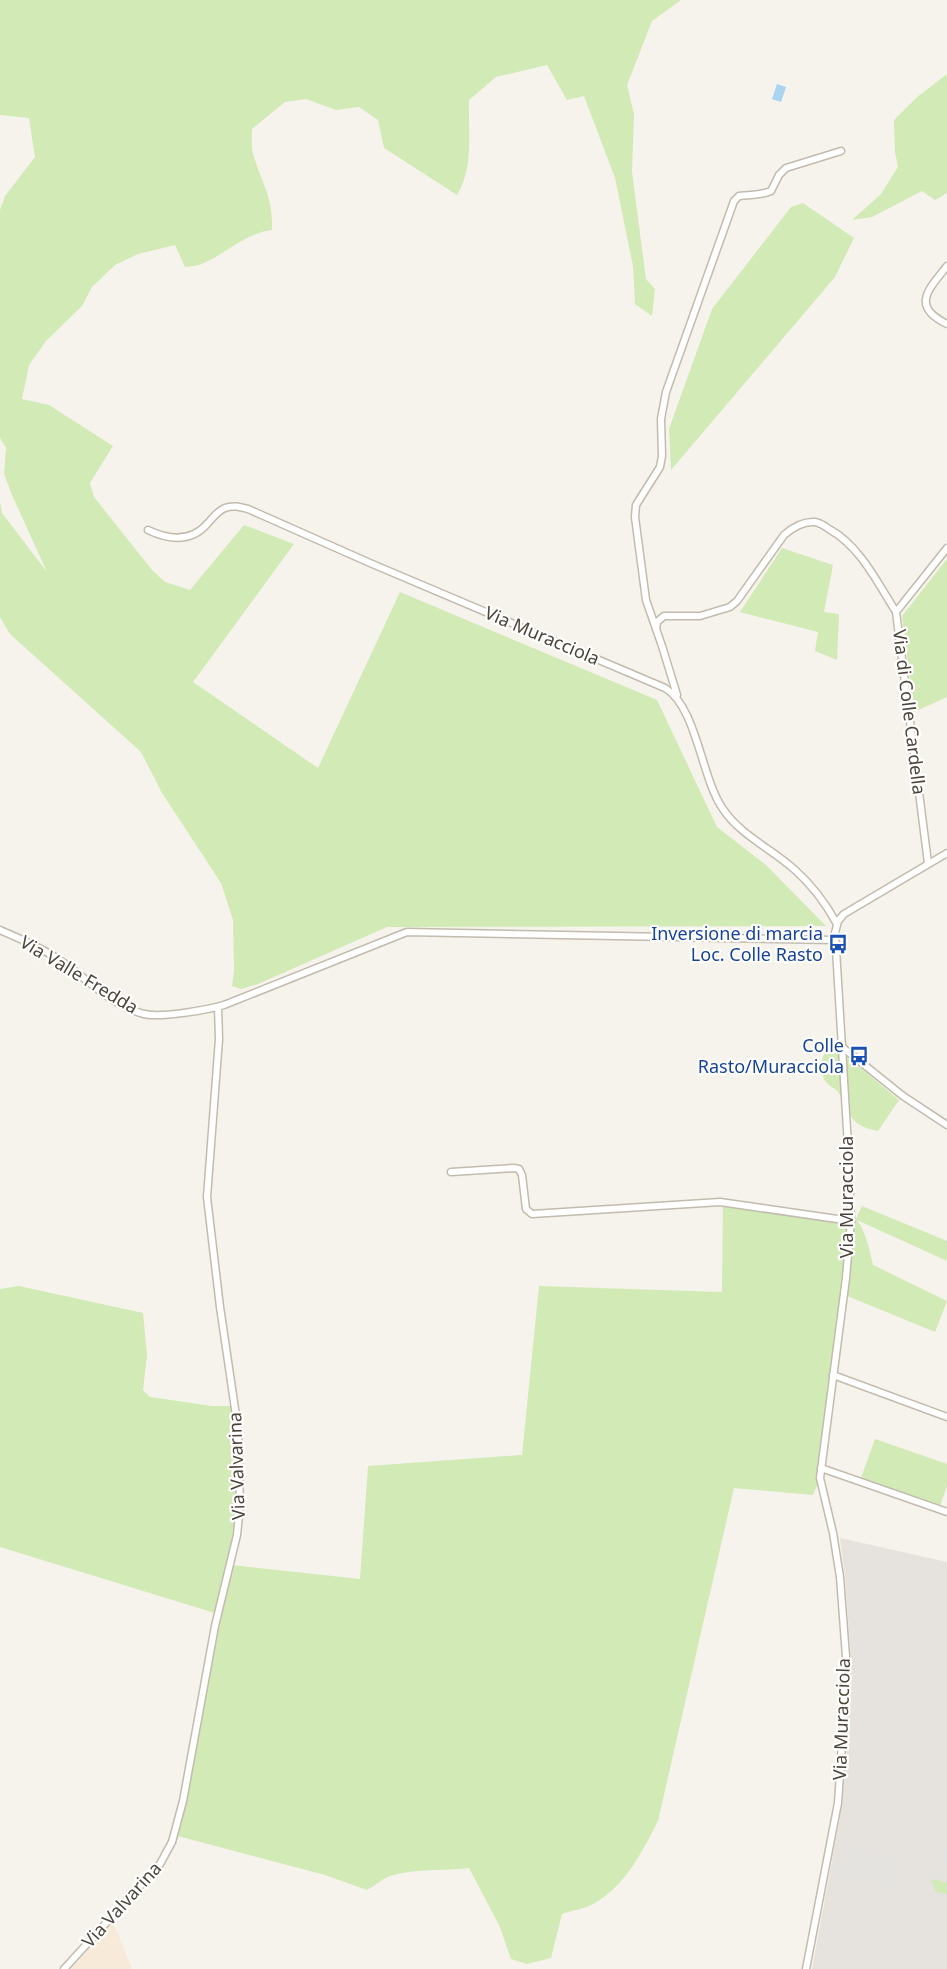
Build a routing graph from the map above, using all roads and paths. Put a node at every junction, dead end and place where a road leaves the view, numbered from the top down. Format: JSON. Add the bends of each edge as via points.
{"nodes":[{"id":1,"x":841,"y":151,"type":"dead end"},
{"id":2,"x":947,"y":266,"type":"edge"},
{"id":3,"x":947,"y":324,"type":"edge"},
{"id":4,"x":148,"y":530,"type":"dead end"},
{"id":5,"x":947,"y":548,"type":"edge"},
{"id":6,"x":896,"y":612,"type":"junction"},
{"id":7,"x":656,"y":631,"type":"junction"},
{"id":8,"x":678,"y":699,"type":"junction"},
{"id":9,"x":947,"y":853,"type":"edge"},
{"id":10,"x":928,"y":863,"type":"junction"},
{"id":11,"x":837,"y":924,"type":"junction"},
{"id":12,"x":0,"y":930,"type":"edge"},
{"id":13,"x":835,"y":940,"type":"junction"},
{"id":14,"x":218,"y":1007,"type":"junction"},
{"id":15,"x":842,"y":1047,"type":"junction"},
{"id":16,"x":947,"y":1125,"type":"edge"},
{"id":17,"x":451,"y":1172,"type":"dead end"},
{"id":18,"x":851,"y":1221,"type":"junction"},
{"id":19,"x":834,"y":1375,"type":"junction"},
{"id":20,"x":947,"y":1417,"type":"edge"},
{"id":21,"x":821,"y":1468,"type":"junction"},
{"id":22,"x":947,"y":1512,"type":"edge"},
{"id":23,"x":64,"y":1969,"type":"edge"},
{"id":24,"x":806,"y":1969,"type":"edge"}],
"edges":[{"from":1,"to":7,"type":"street","via":[[786,168],[771,191],[755,196],[738,196],[734,201],[666,392],[661,419],[660,467],[636,505],[646,600]]},
{"from":2,"to":3,"type":"street","via":[[926,298],[934,316]]},
{"from":4,"to":8,"type":"street","name":"Via Muracciola","via":[[169,538],[186,538],[199,532],[223,509],[232,506],[248,509],[665,688]]},
{"from":5,"to":6,"type":"street","name":"Via di Colle Cardella"},
{"from":6,"to":7,"type":"street","via":[[846,539],[817,522],[806,522],[784,535],[730,607],[700,616],[664,616]]},
{"from":6,"to":10,"type":"street","name":"Via di Colle Cardella"},
{"from":7,"to":8,"type":"street"},
{"from":8,"to":11,"type":"street","name":"Via Muracciola","via":[[722,809],[746,833],[795,870],[818,895]]},
{"from":9,"to":10,"type":"street"},
{"from":10,"to":11,"type":"street","via":[[844,914]]},
{"from":11,"to":13,"type":"street","name":"Via Muracciola"},
{"from":12,"to":14,"type":"street","name":"Via Valle Fredda","via":[[42,949],[106,995],[142,1013],[152,1015]]},
{"from":13,"to":14,"type":"street","name":"Via Valle Fredda","via":[[407,932]]},
{"from":13,"to":15,"type":"street","name":"Via Muracciola"},
{"from":14,"to":23,"type":"street","name":"Via Valvarina","via":[[219,1039],[208,1201],[238,1428],[238,1528],[172,1842],[160,1864]]},
{"from":15,"to":16,"type":"street","via":[[902,1096]]},
{"from":15,"to":18,"type":"street","name":"Via Muracciola"},
{"from":17,"to":18,"type":"street","via":[[519,1169],[526,1210],[532,1214],[720,1202]]},
{"from":18,"to":19,"type":"street","name":"Via Muracciola"},
{"from":19,"to":20,"type":"street"},
{"from":19,"to":21,"type":"street","name":"Via Muracciola"},
{"from":21,"to":22,"type":"street"},
{"from":21,"to":24,"type":"street","name":"Via Muracciola","via":[[820,1478],[840,1577],[846,1670],[838,1803]]}]}
